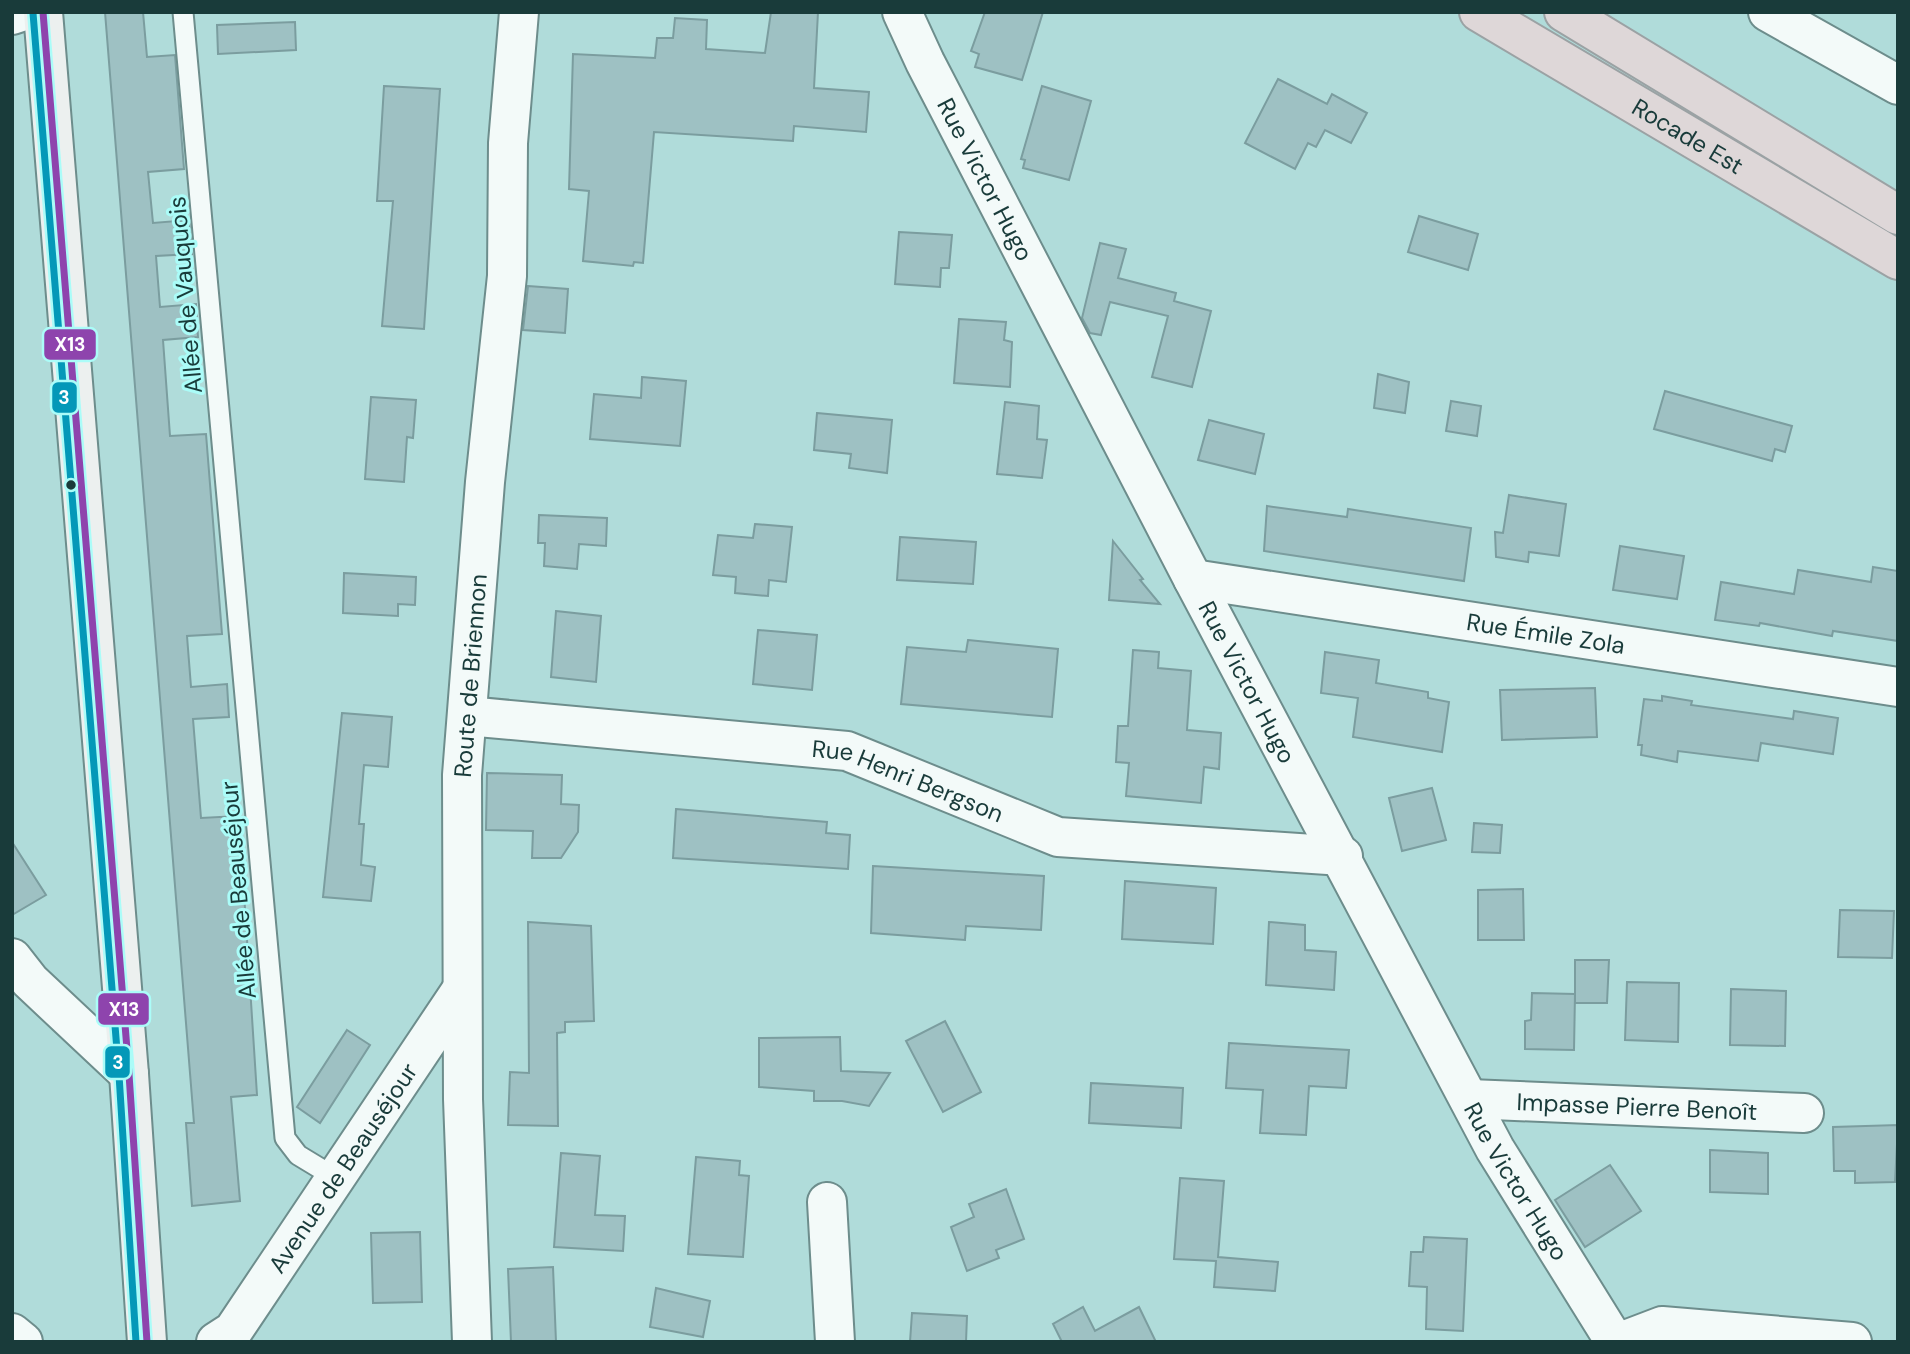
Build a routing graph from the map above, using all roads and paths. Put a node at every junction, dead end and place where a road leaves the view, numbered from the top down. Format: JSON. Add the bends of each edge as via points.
{"nodes":[{"id":1,"x":21,"y":12,"type":"edge"},
{"id":2,"x":43,"y":12,"type":"edge"},
{"id":3,"x":183,"y":12,"type":"edge"},
{"id":4,"x":519,"y":12,"type":"edge"},
{"id":5,"x":902,"y":12,"type":"edge"},
{"id":6,"x":1479,"y":12,"type":"edge"},
{"id":7,"x":1564,"y":12,"type":"edge"},
{"id":8,"x":1768,"y":12,"type":"edge"},
{"id":9,"x":12,"y":15,"type":"edge"},
{"id":10,"x":1898,"y":86,"type":"edge"},
{"id":11,"x":1898,"y":215,"type":"edge"},
{"id":12,"x":1898,"y":260,"type":"edge"},
{"id":13,"x":234,"y":573,"type":"joint"},
{"id":14,"x":1193,"y":579,"type":"junction"},
{"id":15,"x":1898,"y":687,"type":"edge"},
{"id":16,"x":467,"y":716,"type":"junction"},
{"id":17,"x":1343,"y":856,"type":"junction"},
{"id":18,"x":12,"y":958,"type":"edge"},
{"id":19,"x":462,"y":989,"type":"junction"},
{"id":20,"x":129,"y":1073,"type":"junction"},
{"id":21,"x":1469,"y":1099,"type":"junction"},
{"id":22,"x":1804,"y":1113,"type":"dead end"},
{"id":23,"x":336,"y":1178,"type":"junction"},
{"id":24,"x":827,"y":1202,"type":"dead end"},
{"id":25,"x":12,"y":1333,"type":"edge"},
{"id":26,"x":23,"y":1342,"type":"edge"},
{"id":27,"x":147,"y":1342,"type":"edge"},
{"id":28,"x":216,"y":1342,"type":"edge"},
{"id":29,"x":472,"y":1342,"type":"edge"},
{"id":30,"x":835,"y":1342,"type":"edge"},
{"id":31,"x":1618,"y":1342,"type":"edge"},
{"id":32,"x":1852,"y":1342,"type":"edge"}],
"edges":[{"from":1,"to":9,"type":"street"},
{"from":2,"to":20,"type":"main road"},
{"from":3,"to":13,"type":"lane","name":"Allée de Vauquois"},
{"from":4,"to":16,"type":"street","name":"Route de Briennon","via":[[508,143],[507,276]]},
{"from":5,"to":14,"type":"street","name":"Rue Victor Hugo"},
{"from":6,"to":12,"type":"highway","name":"Rocade Est"},
{"from":7,"to":11,"type":"highway","name":"Rocade Est"},
{"from":8,"to":10,"type":"street"},
{"from":13,"to":23,"type":"lane","name":"Allée de Beauséjour","via":[[285,1138],[298,1156]]},
{"from":14,"to":15,"type":"street","name":"Rue Émile Zola"},
{"from":14,"to":17,"type":"street","name":"Rue Victor Hugo"},
{"from":16,"to":17,"type":"street","name":"Rue Henri Bergson","via":[[847,751],[1058,837]]},
{"from":16,"to":19,"type":"street","name":"Route de Briennon","via":[[461,775]]},
{"from":17,"to":21,"type":"street","name":"Rue Victor Hugo"},
{"from":18,"to":20,"type":"street","via":[[30,981]]},
{"from":19,"to":23,"type":"street","name":"Avenue de Beauséjour"},
{"from":19,"to":29,"type":"street","name":"Route de Briennon"},
{"from":20,"to":27,"type":"main road"},
{"from":21,"to":22,"type":"street","name":"Impasse Pierre Benoît"},
{"from":21,"to":31,"type":"street","name":"Rue Victor Hugo","via":[[1495,1149]]},
{"from":23,"to":28,"type":"street","name":"Avenue de Beauséjour","via":[[233,1331]]},
{"from":24,"to":30,"type":"street"},
{"from":25,"to":26,"type":"street"},
{"from":31,"to":32,"type":"street","via":[[1662,1326]]}]}
